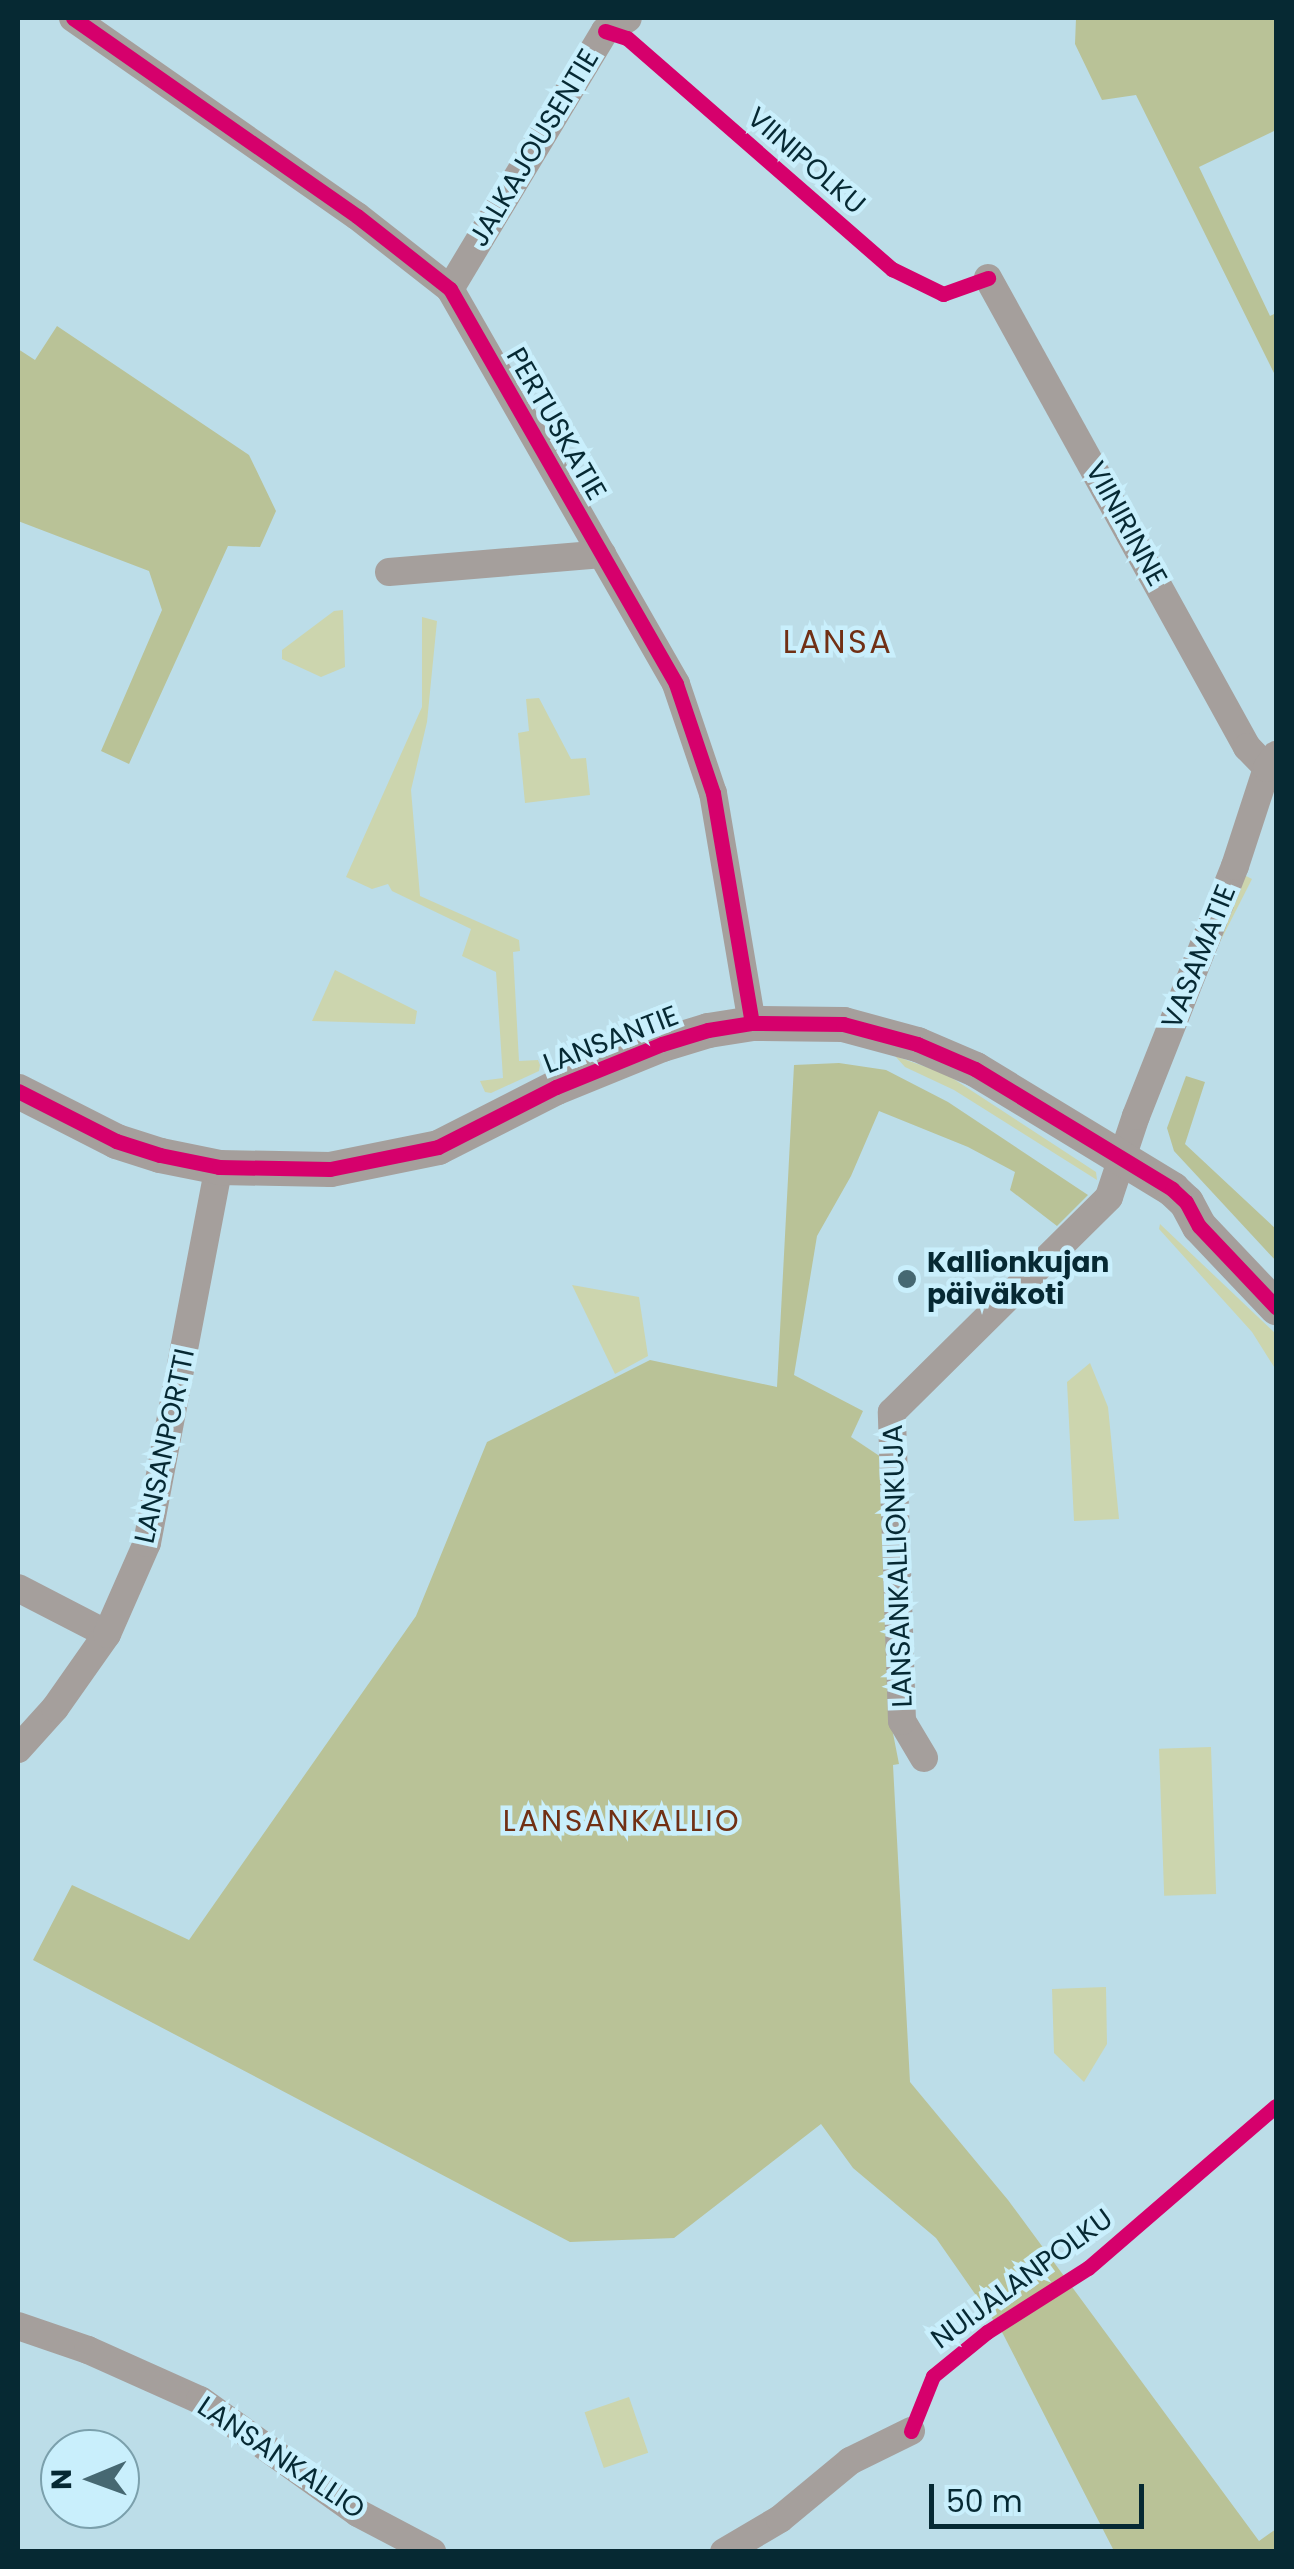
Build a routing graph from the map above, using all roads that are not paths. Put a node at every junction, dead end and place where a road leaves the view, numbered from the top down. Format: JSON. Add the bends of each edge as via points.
{"nodes":[{"id":1,"x":74,"y":18,"type":"edge"},
{"id":2,"x":610,"y":22,"type":"edge"},
{"id":3,"x":988,"y":278,"type":"dead end"},
{"id":4,"x":450,"y":289,"type":"junction"},
{"id":5,"x":602,"y":554,"type":"junction"},
{"id":6,"x":389,"y":572,"type":"dead end"},
{"id":7,"x":1272,"y":761,"type":"edge"},
{"id":8,"x":752,"y":1023,"type":"junction"},
{"id":9,"x":18,"y":1091,"type":"edge"},
{"id":10,"x":1122,"y":1160,"type":"junction"},
{"id":11,"x":218,"y":1167,"type":"junction"},
{"id":12,"x":1276,"y":1307,"type":"edge"},
{"id":13,"x":18,"y":1588,"type":"edge"},
{"id":14,"x":107,"y":1634,"type":"junction"},
{"id":15,"x":18,"y":1750,"type":"edge"},
{"id":16,"x":924,"y":1758,"type":"dead end"},
{"id":17,"x":18,"y":2326,"type":"edge"},
{"id":18,"x":911,"y":2430,"type":"dead end"},
{"id":19,"x":432,"y":2552,"type":"edge"},
{"id":20,"x":724,"y":2552,"type":"edge"}],
"edges":[{"from":1,"to":4,"type":"street","name":"PERTUSKATIE"},
{"from":2,"to":4,"type":"street","name":"JALKAJOUSENTIE"},
{"from":3,"to":7,"type":"street","name":"VIINIRINNE","via":[[1247,747]]},
{"from":4,"to":5,"type":"street","name":"PERTUSKATIE"},
{"from":5,"to":6,"type":"street"},
{"from":5,"to":8,"type":"street","name":"PERTUSKATIE","via":[[676,684],[700,746]]},
{"from":7,"to":10,"type":"street","name":"VASAMATIE"},
{"from":8,"to":10,"type":"street","name":"LANSANTIE","via":[[843,1024],[917,1044],[975,1069]]},
{"from":8,"to":11,"type":"street","name":"LANSANTIE","via":[[708,1030],[619,1060],[438,1147],[330,1169]]},
{"from":9,"to":11,"type":"street","name":"LANSANTIE","via":[[116,1141]]},
{"from":10,"to":12,"type":"street","name":"LANSANTIE","via":[[1186,1202],[1199,1226]]},
{"from":10,"to":16,"type":"street","name":"LANSANKALLIONKUJA","via":[[1109,1197],[892,1412],[902,1721]]},
{"from":11,"to":14,"type":"street","name":"LANSANPORTTI","via":[[148,1543]]},
{"from":13,"to":14,"type":"street"},
{"from":14,"to":15,"type":"street","name":"LANSANPORTTI"},
{"from":17,"to":19,"type":"street","name":"LANSANKALLIO","via":[[200,2400],[358,2512]]},
{"from":18,"to":20,"type":"street","via":[[850,2461],[780,2520]]}]}
